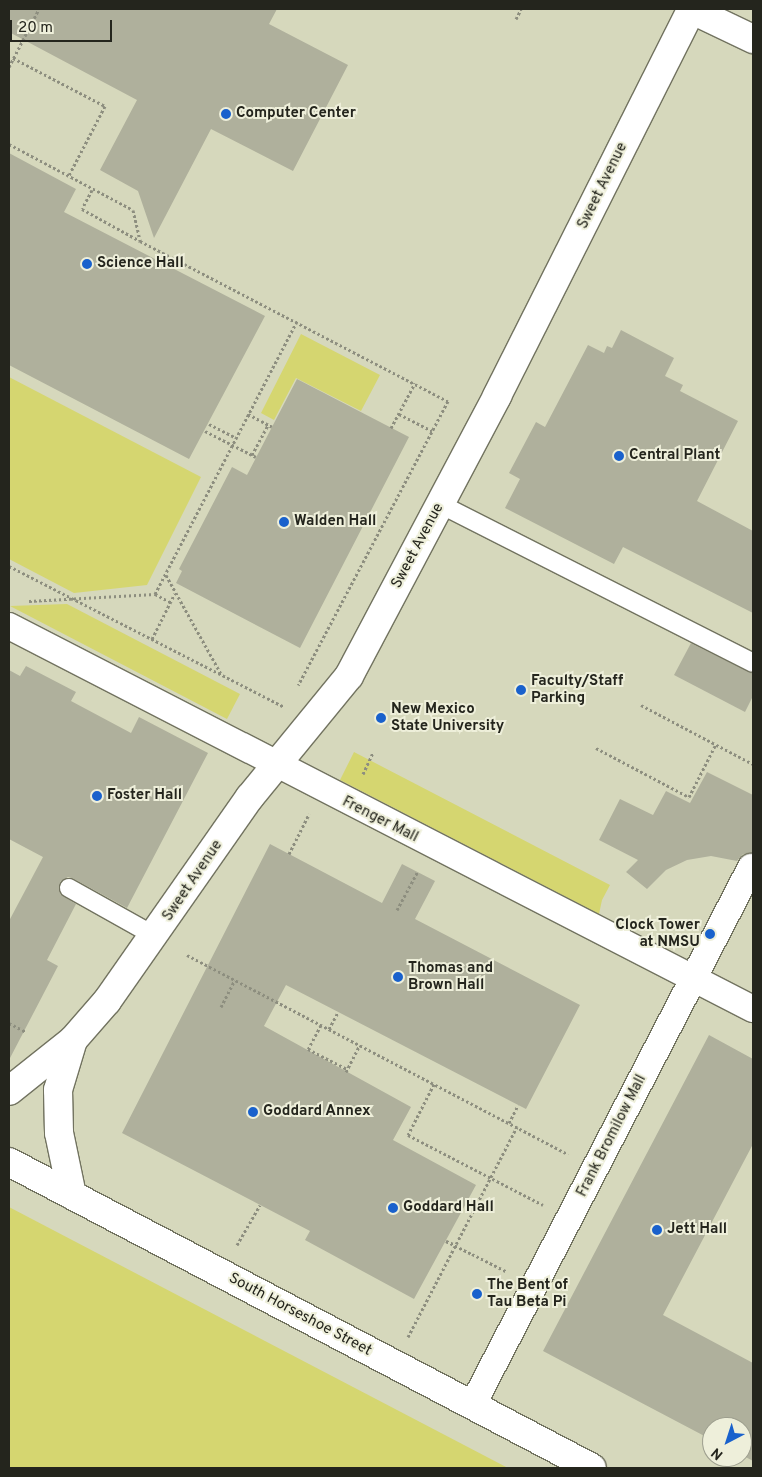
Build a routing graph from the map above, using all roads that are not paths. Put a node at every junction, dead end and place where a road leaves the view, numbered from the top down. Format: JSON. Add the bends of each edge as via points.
{"nodes":[{"id":1,"x":691,"y":9,"type":"edge"},
{"id":2,"x":753,"y":40,"type":"edge"},
{"id":3,"x":440,"y":504,"type":"junction"},
{"id":4,"x":9,"y":626,"type":"edge"},
{"id":5,"x":753,"y":662,"type":"edge"},
{"id":6,"x":274,"y":765,"type":"junction"},
{"id":7,"x":751,"y":867,"type":"dead end"},
{"id":8,"x":69,"y":888,"type":"dead end"},
{"id":9,"x":155,"y":936,"type":"junction"},
{"id":10,"x":692,"y":980,"type":"junction"},
{"id":11,"x":753,"y":1010,"type":"edge"},
{"id":12,"x":73,"y":1040,"type":"junction"},
{"id":13,"x":9,"y":1091,"type":"edge"},
{"id":14,"x":9,"y":1162,"type":"edge"},
{"id":15,"x":72,"y":1195,"type":"junction"},
{"id":16,"x":472,"y":1406,"type":"junction"},
{"id":17,"x":592,"y":1468,"type":"edge"}],
"edges":[{"from":1,"to":2,"type":"street"},
{"from":1,"to":3,"type":"street","name":"Sweet Avenue"},
{"from":3,"to":5,"type":"lane"},
{"from":3,"to":6,"type":"street","name":"Sweet Avenue","via":[[349,676]]},
{"from":4,"to":6,"type":"street","name":"Frenger Mall"},
{"from":6,"to":9,"type":"street","name":"Sweet Avenue"},
{"from":6,"to":10,"type":"street","name":"Frenger Mall"},
{"from":7,"to":10,"type":"street","name":"Frank Bromilow Mall"},
{"from":8,"to":9,"type":"lane"},
{"from":9,"to":12,"type":"street","name":"Sweet Avenue"},
{"from":10,"to":11,"type":"street","name":"Frenger Mall"},
{"from":10,"to":16,"type":"street","name":"Frank Bromilow Mall"},
{"from":12,"to":13,"type":"street","name":"Sweet Avenue"},
{"from":12,"to":15,"type":"street","name":"Sweet Avenue","via":[[58,1090],[58,1133]]},
{"from":14,"to":15,"type":"street","name":"South Horseshoe Street"},
{"from":15,"to":16,"type":"street","name":"South Horseshoe Street"},
{"from":16,"to":17,"type":"street","name":"South Horseshoe Street"}]}
